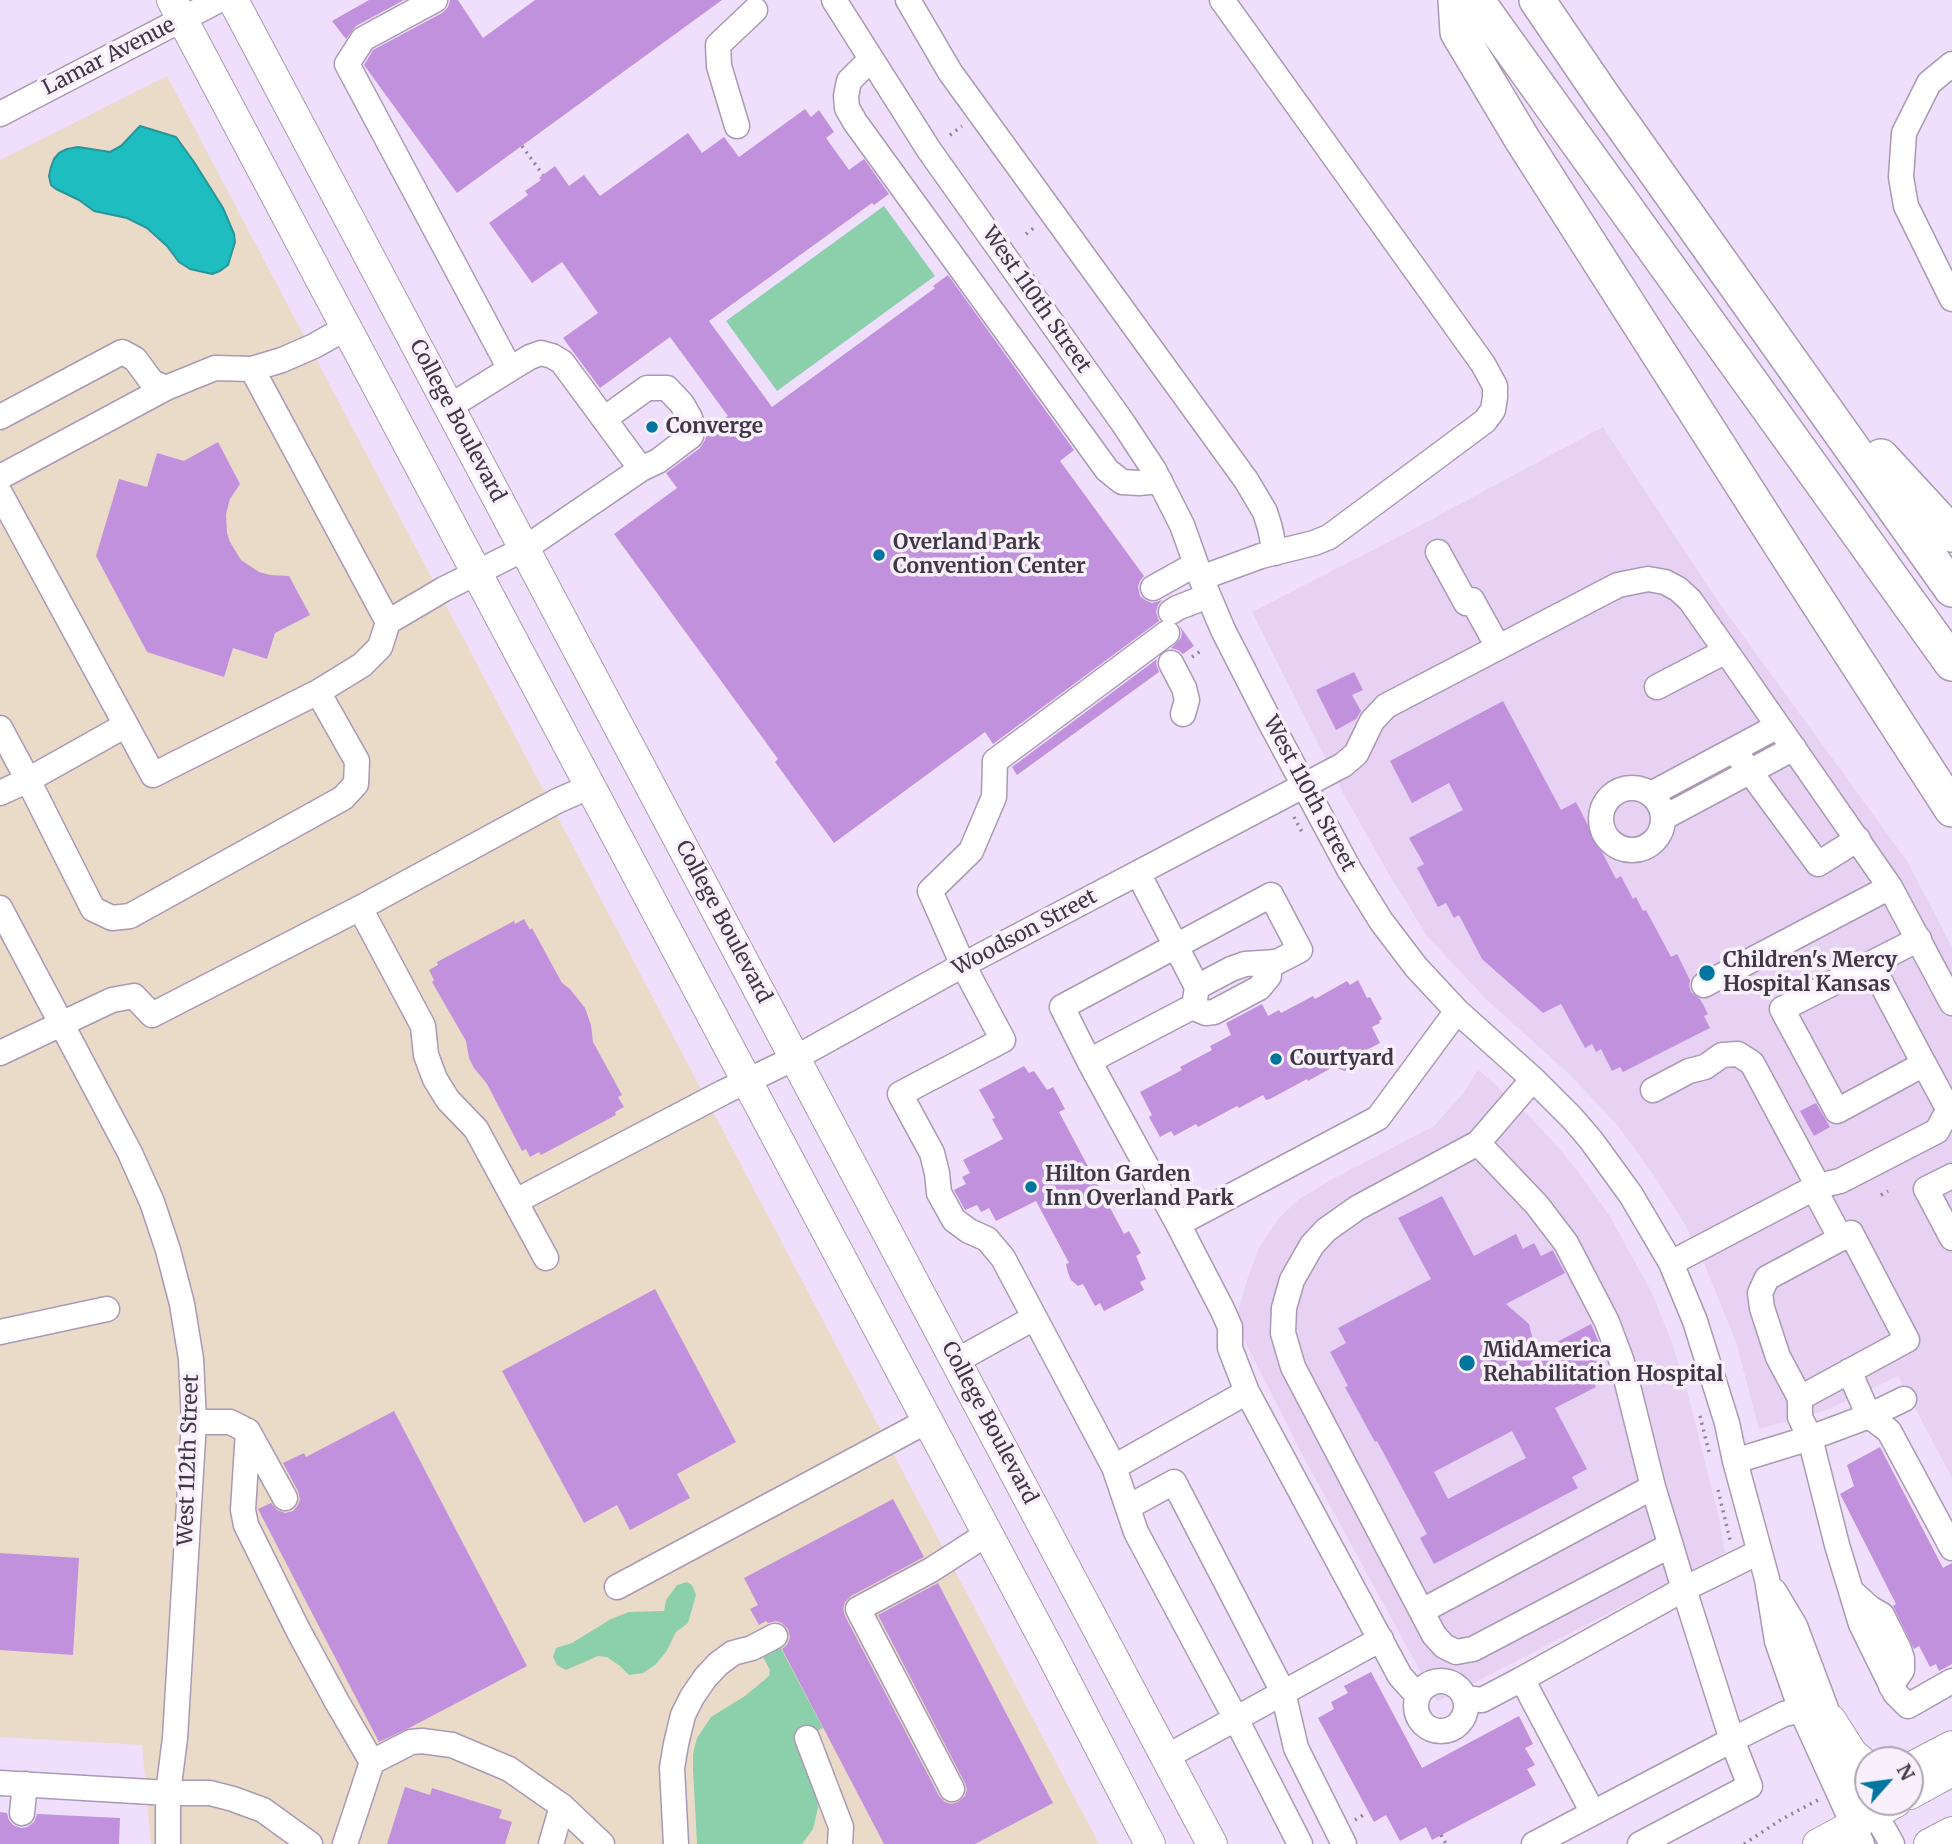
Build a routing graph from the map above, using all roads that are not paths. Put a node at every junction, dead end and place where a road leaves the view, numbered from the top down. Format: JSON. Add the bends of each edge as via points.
{"nodes":[{"id":1,"x":219,"y":0,"type":"edge"},
{"id":2,"x":233,"y":0,"type":"edge"},
{"id":3,"x":435,"y":0,"type":"edge"},
{"id":4,"x":834,"y":0,"type":"edge"},
{"id":5,"x":908,"y":0,"type":"edge"},
{"id":6,"x":1222,"y":0,"type":"edge"},
{"id":7,"x":1456,"y":0,"type":"edge"},
{"id":8,"x":1476,"y":0,"type":"edge"},
{"id":9,"x":1538,"y":0,"type":"edge"},
{"id":10,"x":758,"y":3,"type":"edge"},
{"id":11,"x":177,"y":10,"type":"edge"},
{"id":12,"x":871,"y":58,"type":"junction"},
{"id":13,"x":1952,"y":64,"type":"edge"},
{"id":14,"x":0,"y":114,"type":"edge"},
{"id":15,"x":737,"y":127,"type":"dead end"},
{"id":16,"x":1952,"y":299,"type":"edge"},
{"id":17,"x":346,"y":328,"type":"junction"},
{"id":18,"x":1779,"y":346,"type":"junction"},
{"id":19,"x":252,"y":369,"type":"junction"},
{"id":20,"x":510,"y":369,"type":"junction"},
{"id":21,"x":166,"y":387,"type":"junction"},
{"id":22,"x":449,"y":407,"type":"junction"},
{"id":23,"x":0,"y":417,"type":"edge"},
{"id":24,"x":604,"y":419,"type":"junction"},
{"id":25,"x":641,"y":469,"type":"junction"},
{"id":26,"x":0,"y":477,"type":"edge"},
{"id":27,"x":1160,"y":481,"type":"junction"},
{"id":28,"x":0,"y":493,"type":"edge"},
{"id":29,"x":1952,"y":534,"type":"edge"},
{"id":30,"x":524,"y":549,"type":"junction"},
{"id":31,"x":1438,"y":552,"type":"dead end"},
{"id":32,"x":1275,"y":553,"type":"junction"},
{"id":33,"x":476,"y":574,"type":"junction"},
{"id":34,"x":1202,"y":579,"type":"junction"},
{"id":35,"x":1153,"y":589,"type":"dead end"},
{"id":36,"x":1952,"y":589,"type":"edge"},
{"id":37,"x":388,"y":622,"type":"junction"},
{"id":38,"x":1492,"y":651,"type":"junction"},
{"id":39,"x":1726,"y":651,"type":"junction"},
{"id":40,"x":1179,"y":661,"type":"road end"},
{"id":41,"x":1952,"y":663,"type":"edge"},
{"id":42,"x":1657,"y":687,"type":"dead end"},
{"id":43,"x":318,"y":692,"type":"junction"},
{"id":44,"x":1183,"y":714,"type":"dead end"},
{"id":45,"x":126,"y":725,"type":"junction"},
{"id":46,"x":1778,"y":726,"type":"junction"},
{"id":47,"x":0,"y":728,"type":"edge"},
{"id":48,"x":1794,"y":748,"type":"junction"},
{"id":49,"x":1734,"y":750,"type":"junction"},
{"id":50,"x":1750,"y":772,"type":"junction"},
{"id":51,"x":27,"y":780,"type":"junction"},
{"id":52,"x":1304,"y":785,"type":"junction"},
{"id":53,"x":590,"y":787,"type":"junction"},
{"id":54,"x":0,"y":793,"type":"edge"},
{"id":55,"x":1651,"y":794,"type":"junction"},
{"id":56,"x":1952,"y":809,"type":"edge"},
{"id":57,"x":1663,"y":818,"type":"junction"},
{"id":58,"x":1857,"y":839,"type":"junction"},
{"id":59,"x":1138,"y":873,"type":"junction"},
{"id":60,"x":1890,"y":887,"type":"junction"},
{"id":61,"x":0,"y":908,"type":"edge"},
{"id":62,"x":360,"y":908,"type":"junction"},
{"id":63,"x":1919,"y":939,"type":"junction"},
{"id":64,"x":1175,"y":945,"type":"junction"},
{"id":65,"x":963,"y":964,"type":"junction"},
{"id":66,"x":1871,"y":964,"type":"junction"},
{"id":67,"x":1704,"y":985,"type":"dead end"},
{"id":68,"x":1195,"y":996,"type":"junction"},
{"id":69,"x":1952,"y":1003,"type":"edge"},
{"id":70,"x":1457,"y":1011,"type":"junction"},
{"id":71,"x":62,"y":1025,"type":"junction"},
{"id":72,"x":0,"y":1053,"type":"edge"},
{"id":73,"x":795,"y":1058,"type":"junction"},
{"id":74,"x":1089,"y":1061,"type":"junction"},
{"id":75,"x":1924,"y":1064,"type":"junction"},
{"id":76,"x":1532,"y":1079,"type":"junction"},
{"id":77,"x":746,"y":1081,"type":"junction"},
{"id":78,"x":1653,"y":1090,"type":"dead end"},
{"id":79,"x":1949,"y":1115,"type":"edge"},
{"id":80,"x":1478,"y":1143,"type":"junction"},
{"id":81,"x":1952,"y":1176,"type":"edge"},
{"id":82,"x":1818,"y":1186,"type":"junction"},
{"id":83,"x":516,"y":1201,"type":"junction"},
{"id":84,"x":1178,"y":1224,"type":"junction"},
{"id":85,"x":1846,"y":1236,"type":"junction"},
{"id":86,"x":1952,"y":1238,"type":"edge"},
{"id":87,"x":546,"y":1258,"type":"dead end"},
{"id":88,"x":1671,"y":1263,"type":"junction"},
{"id":89,"x":107,"y":1309,"type":"dead end"},
{"id":90,"x":1034,"y":1318,"type":"junction"},
{"id":91,"x":0,"y":1332,"type":"edge"},
{"id":92,"x":956,"y":1362,"type":"junction"},
{"id":93,"x":1849,"y":1371,"type":"junction"},
{"id":94,"x":1247,"y":1392,"type":"junction"},
{"id":95,"x":1800,"y":1398,"type":"junction"},
{"id":96,"x":1904,"y":1399,"type":"dead end"},
{"id":97,"x":1869,"y":1416,"type":"junction"},
{"id":98,"x":927,"y":1421,"type":"junction"},
{"id":99,"x":194,"y":1422,"type":"junction"},
{"id":100,"x":248,"y":1431,"type":"junction"},
{"id":101,"x":1810,"y":1438,"type":"junction"},
{"id":102,"x":1735,"y":1461,"type":"junction"},
{"id":103,"x":1114,"y":1467,"type":"junction"},
{"id":104,"x":1653,"y":1487,"type":"junction"},
{"id":105,"x":285,"y":1498,"type":"dead end"},
{"id":106,"x":1128,"y":1507,"type":"junction"},
{"id":107,"x":988,"y":1534,"type":"junction"},
{"id":108,"x":1671,"y":1545,"type":"junction"},
{"id":109,"x":1952,"y":1548,"type":"edge"},
{"id":110,"x":1759,"y":1552,"type":"junction"},
{"id":111,"x":1767,"y":1579,"type":"junction"},
{"id":112,"x":617,"y":1587,"type":"dead end"},
{"id":113,"x":1684,"y":1589,"type":"junction"},
{"id":114,"x":1422,"y":1611,"type":"junction"},
{"id":115,"x":772,"y":1630,"type":"dead end"},
{"id":116,"x":1381,"y":1639,"type":"junction"},
{"id":117,"x":1522,"y":1679,"type":"junction"},
{"id":118,"x":1952,"y":1681,"type":"edge"},
{"id":119,"x":1283,"y":1692,"type":"junction"},
{"id":120,"x":1418,"y":1696,"type":"junction"},
{"id":121,"x":1465,"y":1698,"type":"junction"},
{"id":122,"x":1801,"y":1710,"type":"junction"},
{"id":123,"x":1236,"y":1719,"type":"junction"},
{"id":124,"x":1830,"y":1720,"type":"junction"},
{"id":125,"x":807,"y":1738,"type":"dead end"},
{"id":126,"x":1732,"y":1740,"type":"junction"},
{"id":127,"x":1952,"y":1746,"type":"edge"},
{"id":128,"x":1854,"y":1755,"type":"edge"},
{"id":129,"x":1166,"y":1757,"type":"junction"},
{"id":130,"x":1924,"y":1761,"type":"edge"},
{"id":131,"x":372,"y":1762,"type":"junction"},
{"id":132,"x":1952,"y":1771,"type":"edge"},
{"id":133,"x":0,"y":1783,"type":"edge"},
{"id":134,"x":25,"y":1784,"type":"junction"},
{"id":135,"x":1924,"y":1786,"type":"edge"},
{"id":136,"x":952,"y":1789,"type":"dead end"},
{"id":137,"x":167,"y":1793,"type":"junction"},
{"id":138,"x":562,"y":1806,"type":"junction"},
{"id":139,"x":22,"y":1813,"type":"dead end"},
{"id":140,"x":1593,"y":1813,"type":"junction"},
{"id":141,"x":1871,"y":1821,"type":"edge"},
{"id":142,"x":1952,"y":1832,"type":"edge"},
{"id":143,"x":168,"y":1844,"type":"edge"},
{"id":144,"x":310,"y":1844,"type":"edge"},
{"id":145,"x":345,"y":1844,"type":"edge"},
{"id":146,"x":551,"y":1844,"type":"edge"},
{"id":147,"x":602,"y":1844,"type":"edge"},
{"id":148,"x":676,"y":1844,"type":"edge"},
{"id":149,"x":841,"y":1844,"type":"edge"},
{"id":150,"x":1150,"y":1844,"type":"edge"},
{"id":151,"x":1212,"y":1844,"type":"edge"},
{"id":152,"x":1300,"y":1844,"type":"edge"},
{"id":153,"x":1343,"y":1844,"type":"edge"},
{"id":154,"x":1534,"y":1844,"type":"edge"},
{"id":155,"x":1640,"y":1844,"type":"edge"},
{"id":156,"x":1818,"y":1844,"type":"edge"},
{"id":157,"x":1892,"y":1844,"type":"edge"},
{"id":158,"x":1929,"y":1844,"type":"edge"}],
"edges":[{"from":1,"to":11,"type":"street","name":"Lamar Avenue"},
{"from":2,"to":22,"type":"main road","name":"College Boulevard"},
{"from":3,"to":20,"type":"street","via":[[363,39],[347,64]]},
{"from":4,"to":12,"type":"street","name":"West 110th Street"},
{"from":5,"to":32,"type":"street","via":[[950,72],[1246,480],[1265,512]]},
{"from":6,"to":32,"type":"street","via":[[1495,386],[1493,410],[1485,421],[1329,537]]},
{"from":7,"to":56,"type":"highway","via":[[1458,32],[1522,139]]},
{"from":8,"to":41,"type":"highway"},
{"from":9,"to":18,"type":"highway"},
{"from":10,"to":15,"type":"street","via":[[718,45],[719,66]]},
{"from":11,"to":14,"type":"street","name":"Lamar Avenue"},
{"from":11,"to":17,"type":"main road"},
{"from":12,"to":27,"type":"street","name":"West 110th Street","via":[[929,150]]},
{"from":12,"to":27,"type":"street","via":[[849,81],[847,108],[855,122],[1107,470],[1122,482]]},
{"from":13,"to":16,"type":"street","via":[[1929,83],[1904,133],[1902,177],[1906,206]]},
{"from":17,"to":19,"type":"street","via":[[282,360]]},
{"from":17,"to":33,"type":"main road"},
{"from":18,"to":29,"type":"highway"},
{"from":18,"to":36,"type":"highway"},
{"from":19,"to":21,"type":"street","via":[[215,368]]},
{"from":19,"to":37,"type":"street"},
{"from":20,"to":22,"type":"street"},
{"from":20,"to":24,"type":"street","via":[[541,353],[552,356],[567,368]]},
{"from":21,"to":23,"type":"street","via":[[152,382],[135,359],[122,352]]},
{"from":21,"to":26,"type":"street"},
{"from":22,"to":30,"type":"main road","name":"College Boulevard"},
{"from":24,"to":25,"type":"street"},
{"from":24,"to":25,"type":"street","via":[[647,388],[667,388],[682,404],[693,427],[691,436]]},
{"from":25,"to":30,"type":"street"},
{"from":27,"to":34,"type":"street","name":"West 110th Street"},
{"from":28,"to":45,"type":"street"},
{"from":30,"to":33,"type":"street"},
{"from":30,"to":73,"type":"main road","name":"College Boulevard"},
{"from":31,"to":38,"type":"street"},
{"from":32,"to":34,"type":"street"},
{"from":33,"to":37,"type":"street"},
{"from":33,"to":53,"type":"main road"},
{"from":34,"to":35,"type":"street"},
{"from":34,"to":52,"type":"street","name":"West 110th Street"},
{"from":34,"to":65,"type":"street","via":[[1169,623],[995,761],[994,797],[971,851],[930,891]]},
{"from":37,"to":43,"type":"street","via":[[380,648]]},
{"from":38,"to":39,"type":"street","name":"Woodson Street","via":[[1618,585],[1648,579],[1665,582],[1690,600]]},
{"from":38,"to":52,"type":"street","name":"Woodson Street","via":[[1386,706],[1372,721],[1356,754]]},
{"from":39,"to":42,"type":"street"},
{"from":39,"to":46,"type":"street","name":"Woodson Street"},
{"from":40,"to":44,"type":"street","via":[[1187,700]]},
{"from":43,"to":45,"type":"street","via":[[153,775]]},
{"from":43,"to":51,"type":"street","via":[[357,761],[356,784],[343,798],[130,916],[112,918],[93,909]]},
{"from":45,"to":51,"type":"street"},
{"from":46,"to":48,"type":"street","name":"Woodson Street"},
{"from":46,"to":49,"type":"street"},
{"from":47,"to":51,"type":"street"},
{"from":48,"to":50,"type":"street"},
{"from":48,"to":58,"type":"street","name":"Woodson Street"},
{"from":49,"to":50,"type":"street"},
{"from":49,"to":55,"type":"street"},
{"from":50,"to":57,"type":"street"},
{"from":50,"to":58,"type":"street","via":[[1818,864]]},
{"from":51,"to":54,"type":"street"},
{"from":52,"to":59,"type":"street","name":"Woodson Street"},
{"from":52,"to":70,"type":"street","name":"West 110th Street","via":[[1381,921]]},
{"from":53,"to":62,"type":"street"},
{"from":53,"to":77,"type":"main road"},
{"from":55,"to":57,"type":"street"},
{"from":55,"to":57,"type":"street","via":[[1628,788],[1609,797],[1601,816],[1606,836],[1623,849],[1643,849],[1658,836]]},
{"from":58,"to":60,"type":"street","name":"Woodson Street"},
{"from":59,"to":64,"type":"street"},
{"from":59,"to":65,"type":"street","name":"Woodson Street"},
{"from":60,"to":63,"type":"street","name":"Woodson Street"},
{"from":60,"to":67,"type":"street"},
{"from":61,"to":71,"type":"street","name":"West 112th Street"},
{"from":62,"to":71,"type":"street","via":[[152,1015],[134,996],[112,1000]]},
{"from":62,"to":83,"type":"street","via":[[423,1026],[435,1079],[476,1129]]},
{"from":63,"to":66,"type":"street"},
{"from":63,"to":69,"type":"street","name":"Woodson Street"},
{"from":64,"to":68,"type":"street"},
{"from":64,"to":68,"type":"street","via":[[1272,895],[1300,950],[1277,962],[1231,969]]},
{"from":64,"to":74,"type":"street","via":[[1062,1007]]},
{"from":65,"to":73,"type":"street","name":"Woodson Street"},
{"from":65,"to":90,"type":"street","via":[[1003,1040],[900,1094],[932,1153],[939,1193],[954,1220],[987,1239],[1003,1258]]},
{"from":66,"to":75,"type":"street"},
{"from":66,"to":75,"type":"street","via":[[1782,1009],[1788,1021],[1837,1111]]},
{"from":68,"to":74,"type":"street"},
{"from":70,"to":76,"type":"street","name":"West 110th Street"},
{"from":70,"to":84,"type":"street","via":[[1378,1118]]},
{"from":71,"to":72,"type":"street"},
{"from":71,"to":99,"type":"street","name":"West 112th Street","via":[[130,1153],[168,1250],[183,1304]]},
{"from":73,"to":77,"type":"street","name":"Woodson Street"},
{"from":73,"to":92,"type":"main road","name":"College Boulevard"},
{"from":74,"to":84,"type":"street"},
{"from":75,"to":79,"type":"street"},
{"from":76,"to":80,"type":"street"},
{"from":76,"to":88,"type":"street","name":"West 110th Street","via":[[1572,1118],[1610,1166]]},
{"from":77,"to":83,"type":"street","name":"Woodson Street"},
{"from":77,"to":98,"type":"main road"},
{"from":78,"to":82,"type":"street","via":[[1722,1055],[1738,1054],[1752,1063]]},
{"from":79,"to":82,"type":"street","via":[[1931,1117],[1842,1164]]},
{"from":80,"to":104,"type":"street","via":[[1566,1243],[1607,1322],[1622,1362]]},
{"from":80,"to":114,"type":"street","via":[[1325,1230],[1303,1258],[1284,1308],[1283,1333],[1293,1367]]},
{"from":81,"to":86,"type":"street","via":[[1926,1189]]},
{"from":82,"to":85,"type":"street","via":[[1818,1196]]},
{"from":82,"to":88,"type":"street"},
{"from":83,"to":87,"type":"street"},
{"from":84,"to":94,"type":"street","via":[[1230,1326],[1230,1348]]},
{"from":85,"to":93,"type":"street","via":[[1907,1340]]},
{"from":85,"to":95,"type":"street","via":[[1767,1278],[1760,1293],[1778,1357]]},
{"from":88,"to":102,"type":"street","name":"West 110th Street","via":[[1709,1360]]},
{"from":89,"to":91,"type":"street"},
{"from":90,"to":92,"type":"street"},
{"from":90,"to":103,"type":"street"},
{"from":92,"to":129,"type":"main road","name":"College Boulevard"},
{"from":93,"to":95,"type":"street"},
{"from":93,"to":97,"type":"street"},
{"from":94,"to":103,"type":"street"},
{"from":94,"to":116,"type":"street"},
{"from":95,"to":101,"type":"street","via":[[1801,1417]]},
{"from":96,"to":97,"type":"street"},
{"from":97,"to":101,"type":"street"},
{"from":97,"to":109,"type":"street","via":[[1889,1431]]},
{"from":98,"to":107,"type":"main road"},
{"from":98,"to":112,"type":"street"},
{"from":99,"to":100,"type":"street","via":[[230,1422]]},
{"from":99,"to":137,"type":"street","name":"West 112th Street","via":[[175,1738]]},
{"from":100,"to":105,"type":"street"},
{"from":100,"to":131,"type":"street","via":[[246,1525]]},
{"from":101,"to":102,"type":"street"},
{"from":101,"to":118,"type":"street","via":[[1861,1624],[1895,1693],[1908,1706]]},
{"from":102,"to":110,"type":"street","name":"West 110th Street"},
{"from":103,"to":106,"type":"street"},
{"from":104,"to":108,"type":"street"},
{"from":104,"to":114,"type":"street"},
{"from":106,"to":119,"type":"street","via":[[1174,1482]]},
{"from":106,"to":123,"type":"street","via":[[1136,1532]]},
{"from":107,"to":136,"type":"street","via":[[858,1609]]},
{"from":107,"to":150,"type":"main road"},
{"from":108,"to":113,"type":"street"},
{"from":108,"to":114,"type":"street","via":[[1473,1649],[1456,1652],[1444,1646]]},
{"from":110,"to":111,"type":"street","name":"West 110th Street"},
{"from":110,"to":113,"type":"street"},
{"from":111,"to":122,"type":"street","name":"West 110th Street","via":[[1777,1641]]},
{"from":111,"to":124,"type":"street","name":"West 110th Street","via":[[1795,1626]]},
{"from":113,"to":117,"type":"street"},
{"from":113,"to":126,"type":"street"},
{"from":115,"to":148,"type":"street","via":[[739,1643],[705,1678],[683,1715],[672,1768]]},
{"from":116,"to":119,"type":"street"},
{"from":116,"to":120,"type":"street"},
{"from":117,"to":121,"type":"street","via":[[1482,1700]]},
{"from":117,"to":140,"type":"street"},
{"from":119,"to":123,"type":"street"},
{"from":119,"to":153,"type":"street","via":[[1296,1748]]},
{"from":120,"to":121,"type":"street","via":[[1427,1685],[1439,1681],[1452,1683]]},
{"from":120,"to":121,"type":"street","via":[[1416,1709],[1422,1723],[1444,1731],[1464,1717]]},
{"from":122,"to":126,"type":"street"},
{"from":122,"to":141,"type":"street","name":"West 110th Street"},
{"from":123,"to":129,"type":"street"},
{"from":123,"to":152,"type":"street"},
{"from":124,"to":128,"type":"main road"},
{"from":124,"to":141,"type":"street","name":"West 110th Street"},
{"from":125,"to":149,"type":"street","via":[[841,1827]]},
{"from":126,"to":140,"type":"street"},
{"from":126,"to":155,"type":"street","via":[[1750,1786]]},
{"from":127,"to":130,"type":"main road"},
{"from":129,"to":151,"type":"main road","name":"College Boulevard"},
{"from":131,"to":138,"type":"street","via":[[411,1742],[452,1745],[509,1769]]},
{"from":131,"to":145,"type":"street"},
{"from":132,"to":135,"type":"main road"},
{"from":133,"to":134,"type":"street"},
{"from":134,"to":137,"type":"street"},
{"from":134,"to":139,"type":"street"},
{"from":137,"to":143,"type":"street","name":"West 112th Street"},
{"from":137,"to":144,"type":"street","via":[[210,1793],[233,1799],[263,1810]]},
{"from":138,"to":146,"type":"street"},
{"from":138,"to":147,"type":"street"},
{"from":140,"to":154,"type":"street"},
{"from":141,"to":156,"type":"main road"},
{"from":141,"to":157,"type":"street","name":"West 110th Street"},
{"from":142,"to":158,"type":"main road"}]}
